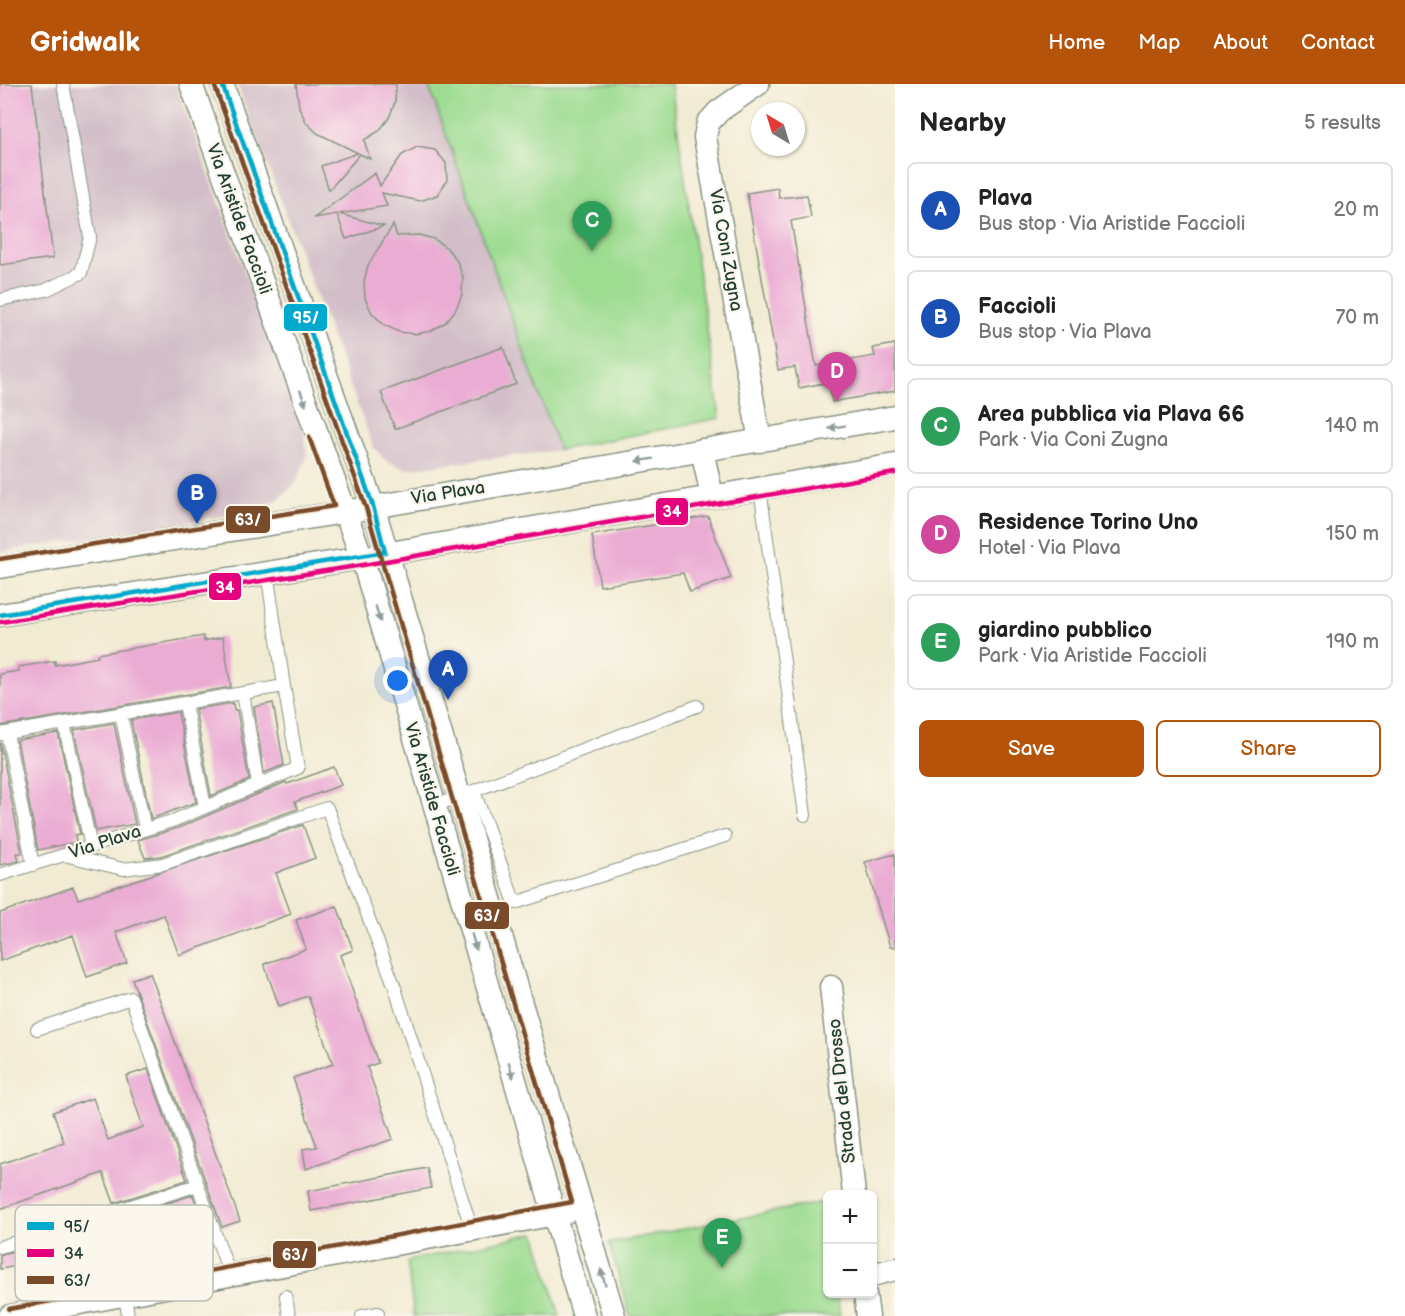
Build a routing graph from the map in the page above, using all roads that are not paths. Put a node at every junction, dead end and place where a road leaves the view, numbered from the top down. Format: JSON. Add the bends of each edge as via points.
{"nodes":[{"id":1,"x":63,"y":84,"type":"edge"},
{"id":2,"x":191,"y":84,"type":"edge"},
{"id":3,"x":222,"y":84,"type":"edge"},
{"id":4,"x":758,"y":84,"type":"edge"},
{"id":5,"x":0,"y":300,"type":"edge"},
{"id":6,"x":895,"y":417,"type":"edge"},
{"id":7,"x":760,"y":441,"type":"junction"},
{"id":8,"x":702,"y":450,"type":"junction"},
{"id":9,"x":895,"y":465,"type":"edge"},
{"id":10,"x":760,"y":488,"type":"junction"},
{"id":11,"x":712,"y":496,"type":"junction"},
{"id":12,"x":373,"y":506,"type":"junction"},
{"id":13,"x":344,"y":512,"type":"junction"},
{"id":14,"x":386,"y":552,"type":"junction"},
{"id":15,"x":362,"y":558,"type":"junction"},
{"id":16,"x":0,"y":567,"type":"edge"},
{"id":17,"x":267,"y":572,"type":"junction"},
{"id":18,"x":0,"y":615,"type":"edge"},
{"id":19,"x":284,"y":686,"type":"junction"},
{"id":20,"x":243,"y":693,"type":"junction"},
{"id":21,"x":185,"y":703,"type":"junction"},
{"id":22,"x":698,"y":706,"type":"dead end"},
{"id":23,"x":121,"y":714,"type":"junction"},
{"id":24,"x":64,"y":723,"type":"junction"},
{"id":25,"x":3,"y":734,"type":"edge"},
{"id":26,"x":258,"y":785,"type":"junction"},
{"id":27,"x":467,"y":794,"type":"junction"},
{"id":28,"x":434,"y":806,"type":"junction"},
{"id":29,"x":205,"y":807,"type":"junction"},
{"id":30,"x":805,"y":815,"type":"dead end"},
{"id":31,"x":145,"y":829,"type":"junction"},
{"id":32,"x":725,"y":836,"type":"dead end"},
{"id":33,"x":91,"y":847,"type":"junction"},
{"id":34,"x":64,"y":855,"type":"junction"},
{"id":35,"x":33,"y":865,"type":"junction"},
{"id":36,"x":0,"y":876,"type":"edge"},
{"id":37,"x":831,"y":987,"type":"dead end"},
{"id":38,"x":37,"y":1029,"type":"dead end"},
{"id":39,"x":198,"y":1185,"type":"junction"},
{"id":40,"x":854,"y":1190,"type":"edge"},
{"id":41,"x":133,"y":1205,"type":"edge"},
{"id":42,"x":205,"y":1205,"type":"edge"},
{"id":43,"x":582,"y":1208,"type":"junction"},
{"id":44,"x":553,"y":1215,"type":"junction"},
{"id":45,"x":213,"y":1227,"type":"edge"},
{"id":46,"x":472,"y":1230,"type":"junction"},
{"id":47,"x":15,"y":1241,"type":"edge"},
{"id":48,"x":0,"y":1246,"type":"edge"},
{"id":49,"x":895,"y":1269,"type":"edge"},
{"id":50,"x":877,"y":1274,"type":"edge"},
{"id":51,"x":230,"y":1275,"type":"junction"},
{"id":52,"x":213,"y":1280,"type":"edge"},
{"id":53,"x":286,"y":1296,"type":"dead end"},
{"id":54,"x":866,"y":1298,"type":"edge"},
{"id":55,"x":126,"y":1305,"type":"edge"},
{"id":56,"x":378,"y":1312,"type":"dead end"},
{"id":57,"x":10,"y":1316,"type":"edge"},
{"id":58,"x":289,"y":1316,"type":"edge"},
{"id":59,"x":362,"y":1316,"type":"edge"},
{"id":60,"x":584,"y":1316,"type":"edge"},
{"id":61,"x":614,"y":1316,"type":"edge"},
{"id":62,"x":868,"y":1316,"type":"edge"}],
"edges":[{"from":1,"to":5,"type":"lane","via":[[90,237],[81,273],[46,290]]},
{"from":2,"to":13,"type":"street","name":"Via Aristide Faccioli","one_way":true},
{"from":3,"to":12,"type":"street","name":"Via Aristide Faccioli"},
{"from":4,"to":7,"type":"street","name":"Via Coni Zugna","via":[[719,111],[708,123],[705,137]]},
{"from":6,"to":7,"type":"street","name":"Via Plava","one_way":true},
{"from":7,"to":8,"type":"street","name":"Via Plava"},
{"from":8,"to":11,"type":"street"},
{"from":8,"to":12,"type":"street","name":"Via Plava","one_way":true},
{"from":9,"to":10,"type":"street"},
{"from":10,"to":11,"type":"street"},
{"from":10,"to":30,"type":"lane"},
{"from":11,"to":14,"type":"street"},
{"from":12,"to":13,"type":"street","name":"Via Plava"},
{"from":12,"to":14,"type":"street","name":"Via Aristide Faccioli"},
{"from":13,"to":15,"type":"street","name":"Via Aristide Faccioli"},
{"from":13,"to":16,"type":"street","name":"Via Plava"},
{"from":14,"to":15,"type":"street"},
{"from":14,"to":27,"type":"street","name":"Via Aristide Faccioli"},
{"from":15,"to":17,"type":"street"},
{"from":15,"to":28,"type":"street","name":"Via Aristide Faccioli","one_way":true},
{"from":17,"to":18,"type":"street"},
{"from":17,"to":19,"type":"lane","name":"Via Plava"},
{"from":19,"to":20,"type":"lane"},
{"from":19,"to":26,"type":"lane","name":"Via Plava","via":[[298,768]]},
{"from":20,"to":21,"type":"lane"},
{"from":20,"to":26,"type":"lane"},
{"from":21,"to":23,"type":"lane"},
{"from":21,"to":29,"type":"lane"},
{"from":22,"to":27,"type":"lane"},
{"from":23,"to":24,"type":"lane"},
{"from":23,"to":31,"type":"lane"},
{"from":24,"to":25,"type":"lane"},
{"from":24,"to":33,"type":"lane"},
{"from":25,"to":35,"type":"lane"},
{"from":26,"to":29,"type":"lane","name":"Via Plava"},
{"from":27,"to":28,"type":"lane"},
{"from":27,"to":32,"type":"lane","via":[[515,903]]},
{"from":27,"to":43,"type":"street","name":"Via Aristide Faccioli"},
{"from":28,"to":44,"type":"street","name":"Via Aristide Faccioli","one_way":true},
{"from":29,"to":31,"type":"lane","name":"Via Plava"},
{"from":31,"to":33,"type":"lane","name":"Via Plava"},
{"from":33,"to":34,"type":"lane","name":"Via Plava"},
{"from":34,"to":35,"type":"lane","name":"Via Plava"},
{"from":34,"to":46,"type":"lane","via":[[123,869],[163,864],[327,808],[394,985]]},
{"from":35,"to":36,"type":"lane","name":"Via Plava"},
{"from":37,"to":40,"type":"street","name":"Strada del Drosso"},
{"from":38,"to":39,"type":"lane","via":[[131,998]]},
{"from":39,"to":41,"type":"lane"},
{"from":39,"to":42,"type":"lane"},
{"from":43,"to":44,"type":"street"},
{"from":61,"to":43,"type":"street","name":"Via Aristide Faccioli","one_way":true},
{"from":44,"to":46,"type":"street"},
{"from":44,"to":60,"type":"street","name":"Via Aristide Faccioli"},
{"from":45,"to":51,"type":"lane"},
{"from":46,"to":51,"type":"street"},
{"from":47,"to":48,"type":"lane"},
{"from":49,"to":50,"type":"street"},
{"from":51,"to":52,"type":"street"},
{"from":53,"to":58,"type":"lane"},
{"from":54,"to":62,"type":"street"},
{"from":55,"to":57,"type":"street"},
{"from":56,"to":59,"type":"lane"}]}
